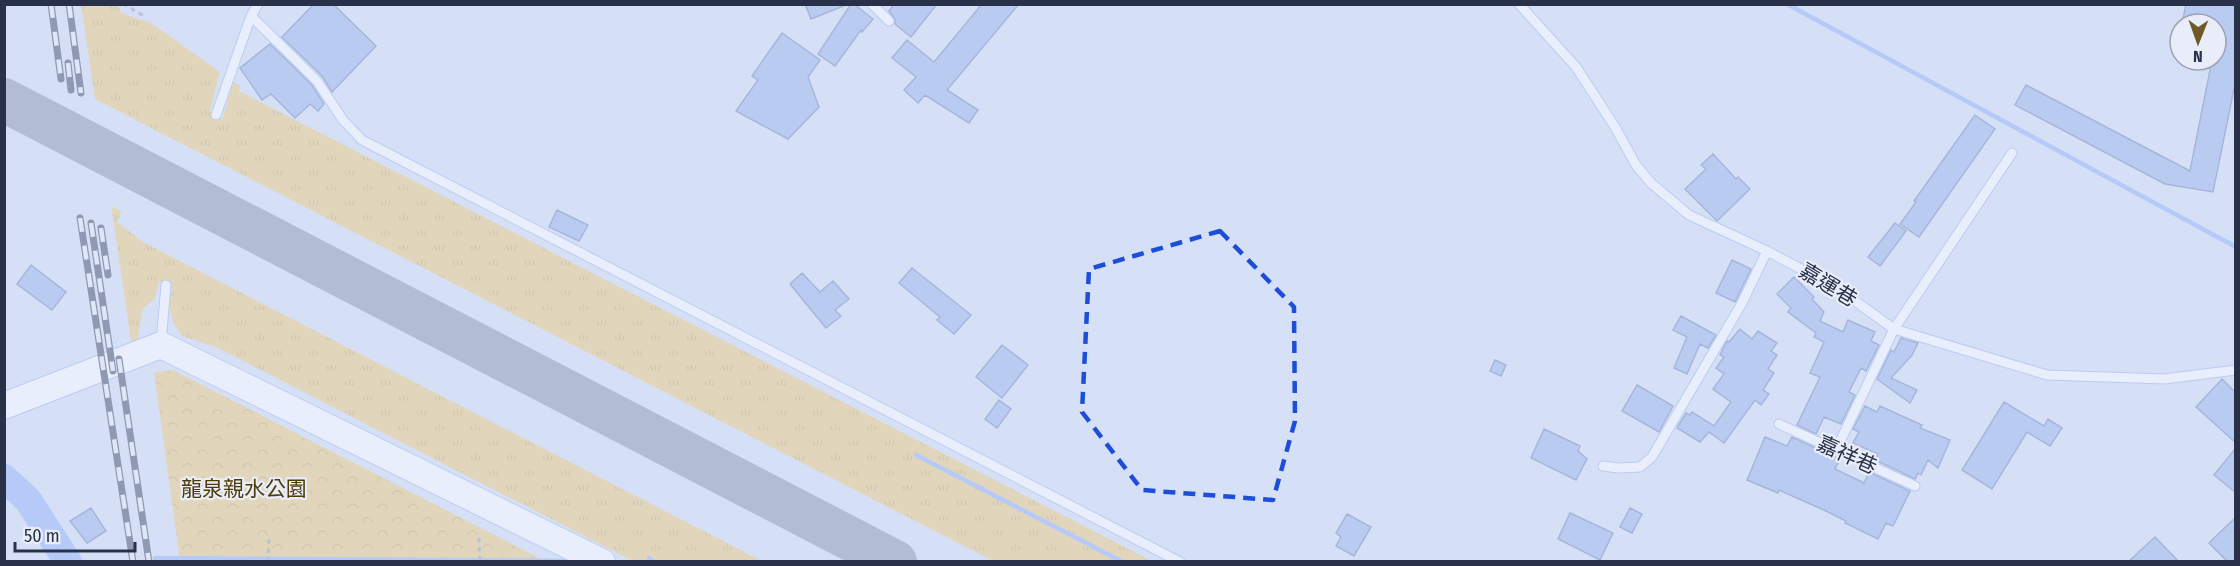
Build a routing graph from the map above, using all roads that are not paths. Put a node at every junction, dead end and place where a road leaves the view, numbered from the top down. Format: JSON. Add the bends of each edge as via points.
{"nodes":[{"id":1,"x":258,"y":4,"type":"edge"},
{"id":2,"x":872,"y":4,"type":"edge"},
{"id":3,"x":1519,"y":4,"type":"edge"},
{"id":4,"x":251,"y":16,"type":"junction"},
{"id":5,"x":889,"y":21,"type":"dead end"},
{"id":6,"x":216,"y":115,"type":"dead end"},
{"id":7,"x":2012,"y":153,"type":"dead end"},
{"id":8,"x":1767,"y":251,"type":"junction"},
{"id":9,"x":166,"y":285,"type":"dead end"},
{"id":10,"x":1894,"y":329,"type":"junction"},
{"id":11,"x":161,"y":345,"type":"junction"},
{"id":12,"x":2235,"y":370,"type":"edge"},
{"id":13,"x":4,"y":406,"type":"edge"},
{"id":14,"x":1779,"y":424,"type":"dead end"},
{"id":15,"x":1836,"y":450,"type":"junction"},
{"id":16,"x":1603,"y":466,"type":"dead end"},
{"id":17,"x":1915,"y":486,"type":"dead end"},
{"id":18,"x":602,"y":561,"type":"edge"},
{"id":19,"x":1180,"y":561,"type":"edge"}],
"edges":[{"from":1,"to":4,"type":"lane"},
{"from":2,"to":5,"type":"lane"},
{"from":3,"to":8,"type":"lane","name":"嘉運巷","via":[[1576,67],[1651,183],[1689,215]]},
{"from":4,"to":6,"type":"lane"},
{"from":4,"to":19,"type":"lane","via":[[317,81],[362,140]]},
{"from":7,"to":10,"type":"lane"},
{"from":8,"to":10,"type":"lane","name":"嘉運巷","via":[[1837,288]]},
{"from":8,"to":16,"type":"lane","via":[[1742,303],[1652,457],[1640,467]]},
{"from":9,"to":11,"type":"lane"},
{"from":10,"to":12,"type":"lane","name":"嘉運巷","via":[[2047,375],[2164,379]]},
{"from":10,"to":15,"type":"lane"},
{"from":11,"to":13,"type":"street"},
{"from":11,"to":18,"type":"street"},
{"from":14,"to":15,"type":"lane","name":"嘉祥巷"},
{"from":15,"to":17,"type":"lane","name":"嘉祥巷"}]}
